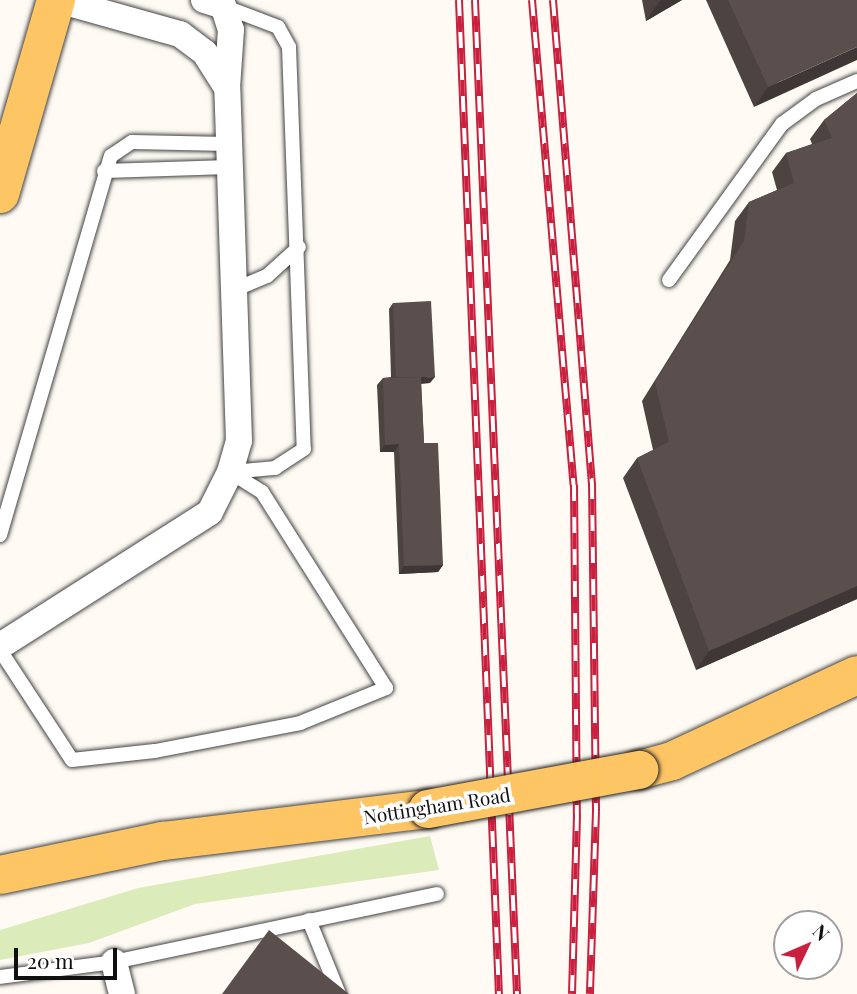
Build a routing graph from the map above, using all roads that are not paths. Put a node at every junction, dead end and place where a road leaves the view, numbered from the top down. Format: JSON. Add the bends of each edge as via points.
{"nodes":[{"id":1,"x":57,"y":0,"type":"edge"},
{"id":2,"x":217,"y":2,"type":"edge"},
{"id":3,"x":857,"y":81,"type":"edge"},
{"id":4,"x":227,"y":88,"type":"junction"},
{"id":5,"x":229,"y":155,"type":"junction"},
{"id":6,"x":104,"y":171,"type":"junction"},
{"id":7,"x":0,"y":194,"type":"edge"},
{"id":8,"x":299,"y":247,"type":"junction"},
{"id":9,"x":669,"y":280,"type":"dead end"},
{"id":10,"x":236,"y":289,"type":"junction"},
{"id":11,"x":230,"y":472,"type":"junction"},
{"id":12,"x":0,"y":535,"type":"edge"},
{"id":13,"x":0,"y":648,"type":"edge"},
{"id":14,"x":857,"y":675,"type":"edge"},
{"id":15,"x":0,"y":875,"type":"edge"},
{"id":16,"x":437,"y":894,"type":"dead end"},
{"id":17,"x":309,"y":920,"type":"junction"},
{"id":18,"x":114,"y":962,"type":"junction"},
{"id":19,"x":0,"y":976,"type":"edge"},
{"id":20,"x":122,"y":994,"type":"edge"},
{"id":21,"x":339,"y":994,"type":"edge"}],
"edges":[{"from":1,"to":4,"type":"street","via":[[180,34],[205,53]]},
{"from":1,"to":7,"type":"main road"},
{"from":2,"to":4,"type":"street","via":[[231,30]]},
{"from":2,"to":8,"type":"lane","via":[[269,21],[287,37]]},
{"from":3,"to":9,"type":"lane","via":[[816,99],[782,124]]},
{"from":4,"to":5,"type":"street"},
{"from":5,"to":6,"type":"lane"},
{"from":5,"to":6,"type":"lane","via":[[132,142],[111,156]]},
{"from":5,"to":10,"type":"street"},
{"from":6,"to":12,"type":"lane"},
{"from":8,"to":10,"type":"lane","via":[[267,276]]},
{"from":8,"to":11,"type":"lane","via":[[304,449],[275,468]]},
{"from":10,"to":11,"type":"street","via":[[239,441]]},
{"from":11,"to":13,"type":"street","via":[[210,512]]},
{"from":11,"to":13,"type":"lane","via":[[262,492],[386,688],[300,723],[155,751],[72,760]]},
{"from":14,"to":15,"type":"main road","name":"Nottingham Road","bridge":true,"via":[[672,761],[639,770],[428,809],[163,841]]},
{"from":16,"to":17,"type":"lane"},
{"from":17,"to":18,"type":"lane"},
{"from":17,"to":21,"type":"lane"},
{"from":18,"to":19,"type":"lane"},
{"from":18,"to":20,"type":"street"}]}
